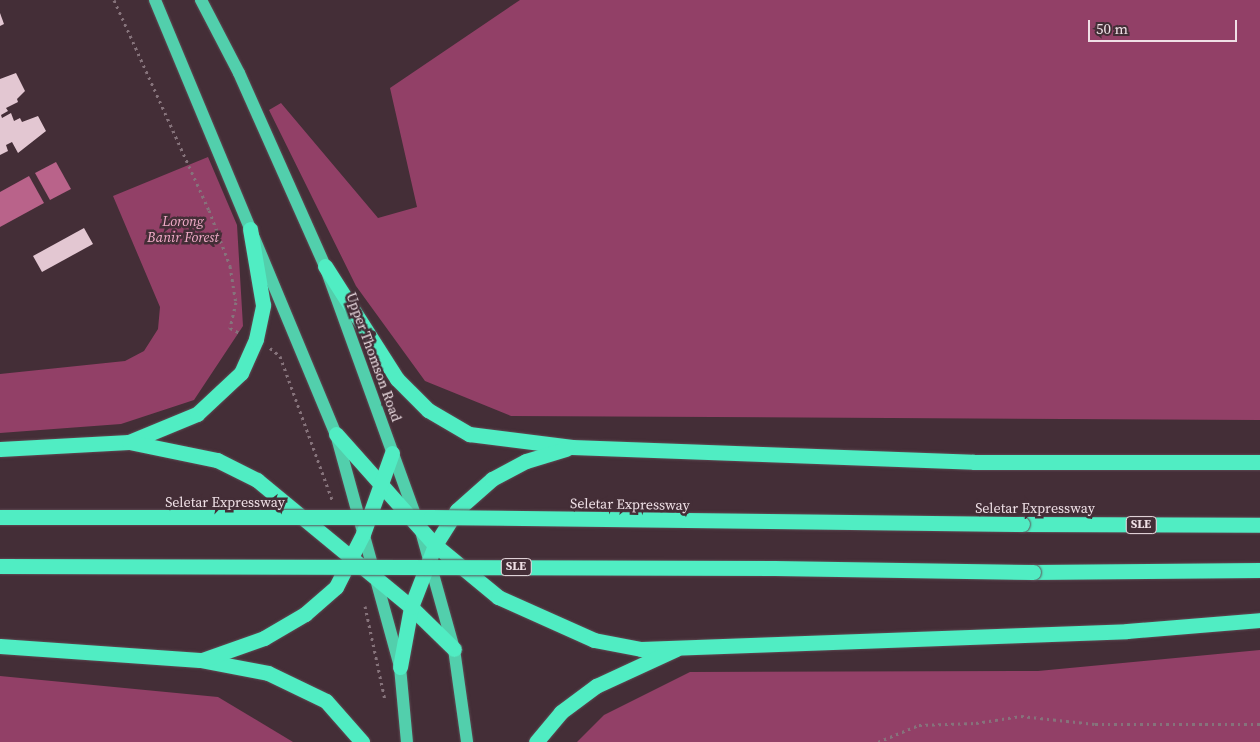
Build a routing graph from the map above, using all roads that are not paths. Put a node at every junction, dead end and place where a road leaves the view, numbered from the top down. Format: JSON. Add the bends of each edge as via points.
{"nodes":[{"id":1,"x":155,"y":0,"type":"edge"},
{"id":2,"x":201,"y":0,"type":"edge"},
{"id":3,"x":250,"y":228,"type":"junction"},
{"id":4,"x":325,"y":266,"type":"junction"},
{"id":5,"x":336,"y":434,"type":"junction"},
{"id":6,"x":129,"y":442,"type":"junction"},
{"id":7,"x":572,"y":447,"type":"junction"},
{"id":8,"x":0,"y":449,"type":"edge"},
{"id":9,"x":392,"y":453,"type":"junction"},
{"id":10,"x":1260,"y":462,"type":"edge"},
{"id":11,"x":380,"y":487,"type":"junction"},
{"id":12,"x":0,"y":517,"type":"edge"},
{"id":13,"x":1260,"y":525,"type":"edge"},
{"id":14,"x":421,"y":531,"type":"junction"},
{"id":15,"x":363,"y":534,"type":"junction"},
{"id":16,"x":435,"y":545,"type":"junction"},
{"id":17,"x":352,"y":559,"type":"junction"},
{"id":18,"x":429,"y":562,"type":"junction"},
{"id":19,"x":0,"y":566,"type":"edge"},
{"id":20,"x":1260,"y":570,"type":"edge"},
{"id":21,"x":376,"y":578,"type":"junction"},
{"id":22,"x":411,"y":607,"type":"junction"},
{"id":23,"x":1260,"y":620,"type":"edge"},
{"id":24,"x":0,"y":646,"type":"edge"},
{"id":25,"x":684,"y":646,"type":"junction"},
{"id":26,"x":454,"y":649,"type":"junction"},
{"id":27,"x":200,"y":660,"type":"junction"},
{"id":28,"x":400,"y":667,"type":"junction"},
{"id":29,"x":362,"y":742,"type":"edge"},
{"id":30,"x":407,"y":742,"type":"edge"},
{"id":31,"x":468,"y":742,"type":"edge"},
{"id":32,"x":536,"y":742,"type":"edge"}],
"edges":[{"from":1,"to":3,"type":"main road"},
{"from":2,"to":4,"type":"main road","name":"Upper Thomson Road","via":[[238,73]]},
{"from":3,"to":5,"type":"main road"},
{"from":3,"to":6,"type":"highway","via":[[263,305],[256,340],[240,373],[197,414]]},
{"from":4,"to":7,"type":"highway","via":[[397,380],[428,410],[470,434]]},
{"from":4,"to":9,"type":"main road","name":"Upper Thomson Road"},
{"from":5,"to":11,"type":"highway"},
{"from":5,"to":15,"type":"main road"},
{"from":6,"to":8,"type":"highway"},
{"from":6,"to":17,"type":"highway","via":[[217,460],[257,480]]},
{"from":7,"to":10,"type":"highway","via":[[974,462]]},
{"from":7,"to":16,"type":"highway","via":[[526,461],[492,479],[457,510]]},
{"from":9,"to":11,"type":"highway"},
{"from":9,"to":14,"type":"main road","name":"Upper Thomson Road"},
{"from":11,"to":14,"type":"highway"},
{"from":11,"to":15,"type":"highway"},
{"from":12,"to":13,"type":"highway","name":"Seletar Expressway","number":"SLE","bridge":true,"via":[[431,517]]},
{"from":14,"to":16,"type":"highway"},
{"from":14,"to":18,"type":"main road","name":"Upper Thomson Road"},
{"from":15,"to":17,"type":"highway"},
{"from":15,"to":21,"type":"main road"},
{"from":16,"to":18,"type":"highway"},
{"from":16,"to":25,"type":"highway","via":[[498,597],[594,640],[642,648]]},
{"from":17,"to":21,"type":"highway"},
{"from":17,"to":27,"type":"highway","via":[[336,587],[305,614],[264,638]]},
{"from":18,"to":22,"type":"highway"},
{"from":18,"to":26,"type":"main road","name":"Upper Thomson Road"},
{"from":19,"to":20,"type":"highway","number":"SLE","bridge":true,"via":[[1033,572]]},
{"from":21,"to":22,"type":"highway"},
{"from":21,"to":28,"type":"main road"},
{"from":22,"to":26,"type":"highway"},
{"from":22,"to":28,"type":"highway"},
{"from":23,"to":25,"type":"highway","via":[[1127,631]]},
{"from":24,"to":27,"type":"highway"},
{"from":25,"to":32,"type":"highway","via":[[596,686],[561,712]]},
{"from":26,"to":31,"type":"main road","name":"Upper Thomson Road"},
{"from":27,"to":29,"type":"highway","via":[[268,672],[326,702]]},
{"from":28,"to":30,"type":"main road"}]}
